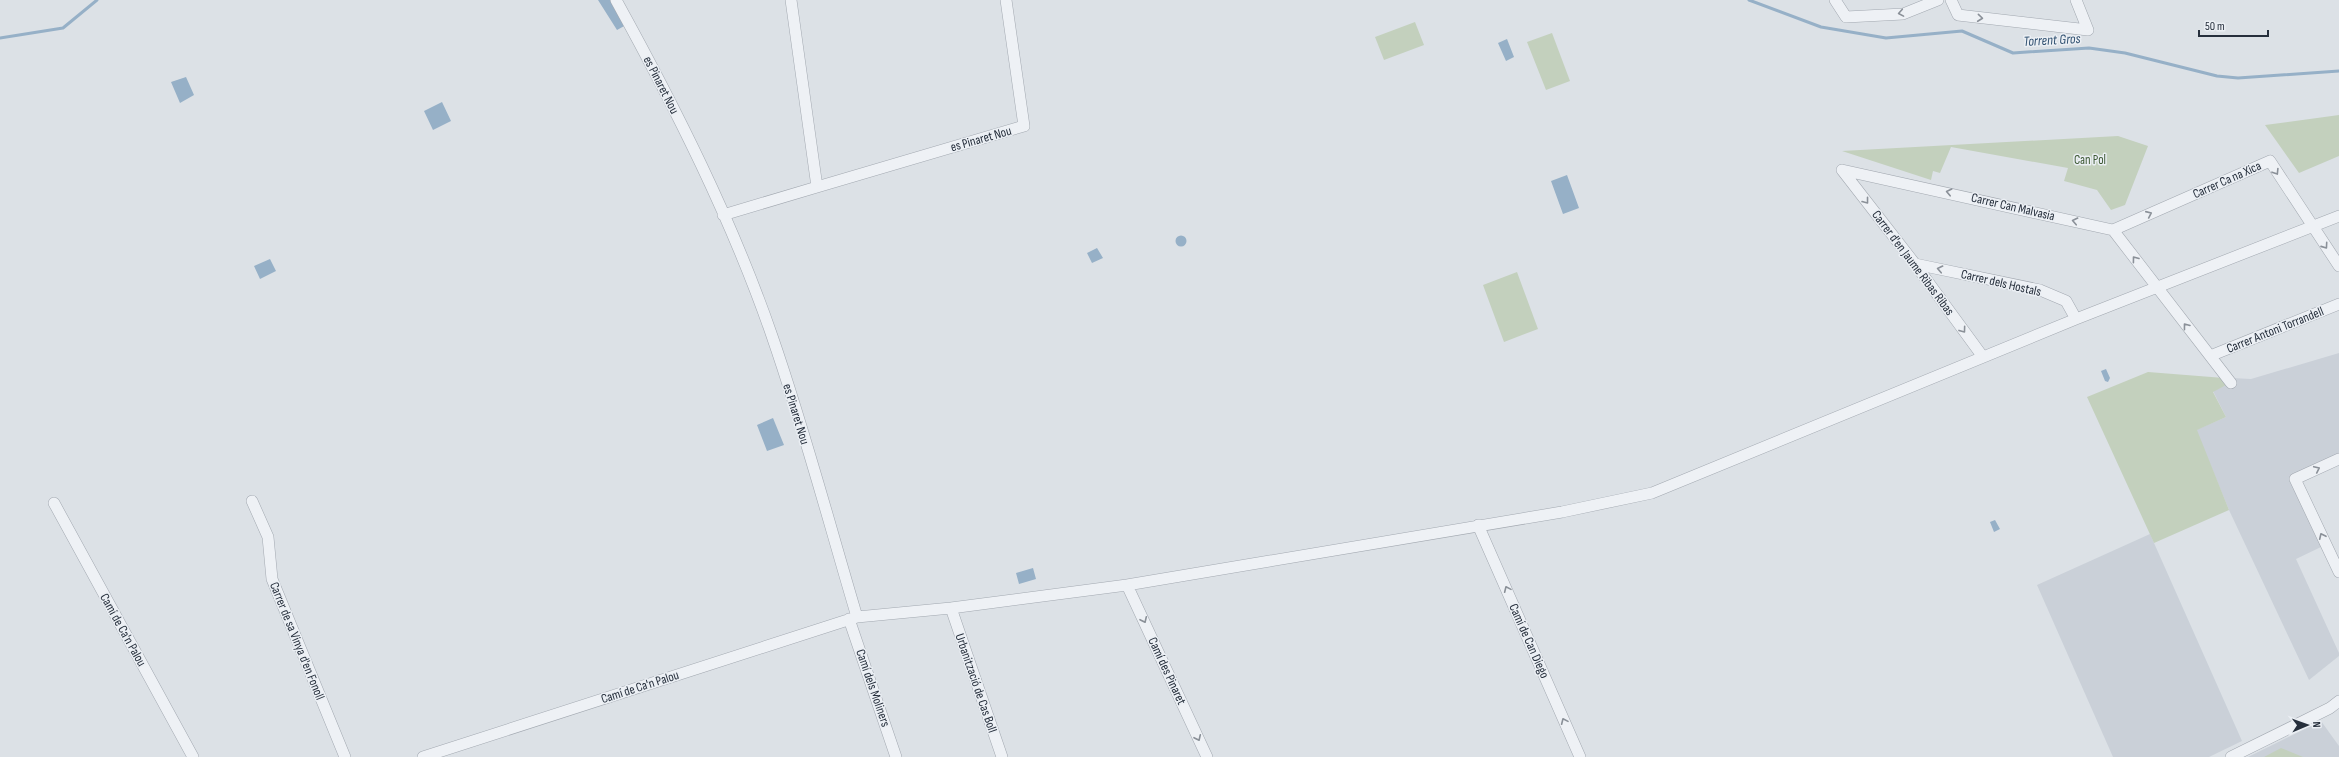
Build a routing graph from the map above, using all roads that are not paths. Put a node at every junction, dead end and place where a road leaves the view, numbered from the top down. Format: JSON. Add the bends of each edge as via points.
{"nodes":[{"id":1,"x":616,"y":0,"type":"edge"},
{"id":2,"x":791,"y":0,"type":"edge"},
{"id":3,"x":1006,"y":0,"type":"edge"},
{"id":4,"x":1835,"y":0,"type":"edge"},
{"id":5,"x":1938,"y":0,"type":"edge"},
{"id":6,"x":1951,"y":0,"type":"edge"},
{"id":7,"x":2076,"y":0,"type":"edge"},
{"id":8,"x":1842,"y":170,"type":"joint"},
{"id":9,"x":817,"y":188,"type":"junction"},
{"id":10,"x":723,"y":215,"type":"junction"},
{"id":11,"x":2339,"y":216,"type":"edge"},
{"id":12,"x":2312,"y":227,"type":"junction"},
{"id":13,"x":2114,"y":230,"type":"junction"},
{"id":14,"x":1915,"y":264,"type":"junction"},
{"id":15,"x":2339,"y":266,"type":"edge"},
{"id":16,"x":2157,"y":288,"type":"junction"},
{"id":17,"x":2339,"y":304,"type":"edge"},
{"id":18,"x":2076,"y":319,"type":"junction"},
{"id":19,"x":2210,"y":356,"type":"junction"},
{"id":20,"x":1983,"y":357,"type":"junction"},
{"id":21,"x":2231,"y":383,"type":"dead end"},
{"id":22,"x":2339,"y":459,"type":"edge"},
{"id":23,"x":252,"y":501,"type":"dead end"},
{"id":24,"x":54,"y":503,"type":"dead end"},
{"id":25,"x":1478,"y":525,"type":"junction"},
{"id":26,"x":2339,"y":572,"type":"edge"},
{"id":27,"x":1127,"y":585,"type":"junction"},
{"id":28,"x":951,"y":608,"type":"junction"},
{"id":29,"x":853,"y":618,"type":"junction"},
{"id":30,"x":2339,"y":701,"type":"edge"},
{"id":31,"x":193,"y":757,"type":"edge"},
{"id":32,"x":345,"y":757,"type":"edge"},
{"id":33,"x":423,"y":757,"type":"edge"},
{"id":34,"x":896,"y":757,"type":"edge"},
{"id":35,"x":1002,"y":757,"type":"edge"},
{"id":36,"x":1207,"y":757,"type":"edge"},
{"id":37,"x":1580,"y":757,"type":"edge"},
{"id":38,"x":2231,"y":757,"type":"edge"}],
"edges":[{"from":1,"to":10,"type":"street","name":"es Pinaret Nou","via":[[656,72]]},
{"from":2,"to":9,"type":"street"},
{"from":3,"to":9,"type":"street","name":"es Pinaret Nou","via":[[1024,126]]},
{"from":5,"to":4,"type":"street","one_way":true,"via":[[1903,14],[1846,17]]},
{"from":6,"to":7,"type":"street","one_way":true,"via":[[1958,15],[2088,30]]},
{"from":13,"to":8,"type":"street","name":"Carrer Can Malvasia","one_way":true},
{"from":8,"to":14,"type":"street","name":"Carrer d'en Jaume Ribas Ribas","one_way":true},
{"from":9,"to":10,"type":"street","name":"es Pinaret Nou"},
{"from":10,"to":29,"type":"street","name":"es Pinaret Nou","via":[[772,336]]},
{"from":11,"to":12,"type":"street","name":"Camí de Ca'n Palou"},
{"from":13,"to":12,"type":"street","name":"Carrer Ca na Xica","one_way":true,"via":[[2270,161]]},
{"from":12,"to":15,"type":"street","one_way":true},
{"from":12,"to":16,"type":"street","name":"Camí de Ca'n Palou"},
{"from":16,"to":13,"type":"street","one_way":true},
{"from":18,"to":14,"type":"street","name":"Carrer dels Hostals","one_way":true,"via":[[2066,301],[2040,290]]},
{"from":14,"to":20,"type":"street","name":"Carrer d'en Jaume Ribas Ribas","one_way":true},
{"from":16,"to":18,"type":"street","name":"Camí de Ca'n Palou"},
{"from":19,"to":16,"type":"street","one_way":true},
{"from":17,"to":19,"type":"street","name":"Carrer Antoni Torrandell"},
{"from":18,"to":20,"type":"street","name":"Camí de Ca'n Palou"},
{"from":19,"to":21,"type":"street"},
{"from":20,"to":25,"type":"street","name":"Camí de Ca'n Palou","via":[[1652,493],[1562,512]]},
{"from":26,"to":22,"type":"street","one_way":true,"via":[[2295,479]]},
{"from":23,"to":32,"type":"street","name":"Carrer de sa Vinya d'en Fonoll","via":[[268,537],[272,579]]},
{"from":24,"to":31,"type":"street","name":"Camí de Ca'n Palou"},
{"from":25,"to":27,"type":"street","name":"Camí de Ca'n Palou"},
{"from":37,"to":25,"type":"street","name":"Camí de Can Diego","one_way":true},
{"from":27,"to":28,"type":"street","name":"Camí de Ca'n Palou"},
{"from":27,"to":36,"type":"street","name":"Camí des Pinaret","one_way":true},
{"from":28,"to":29,"type":"street","name":"Camí de Ca'n Palou"},
{"from":28,"to":35,"type":"street","name":"Urbanització de Cas Boll"},
{"from":29,"to":33,"type":"street","name":"Camí de Ca'n Palou"},
{"from":29,"to":34,"type":"street","name":"Camí dels Moliners"},
{"from":30,"to":38,"type":"street","via":[[2330,708]]}]}
